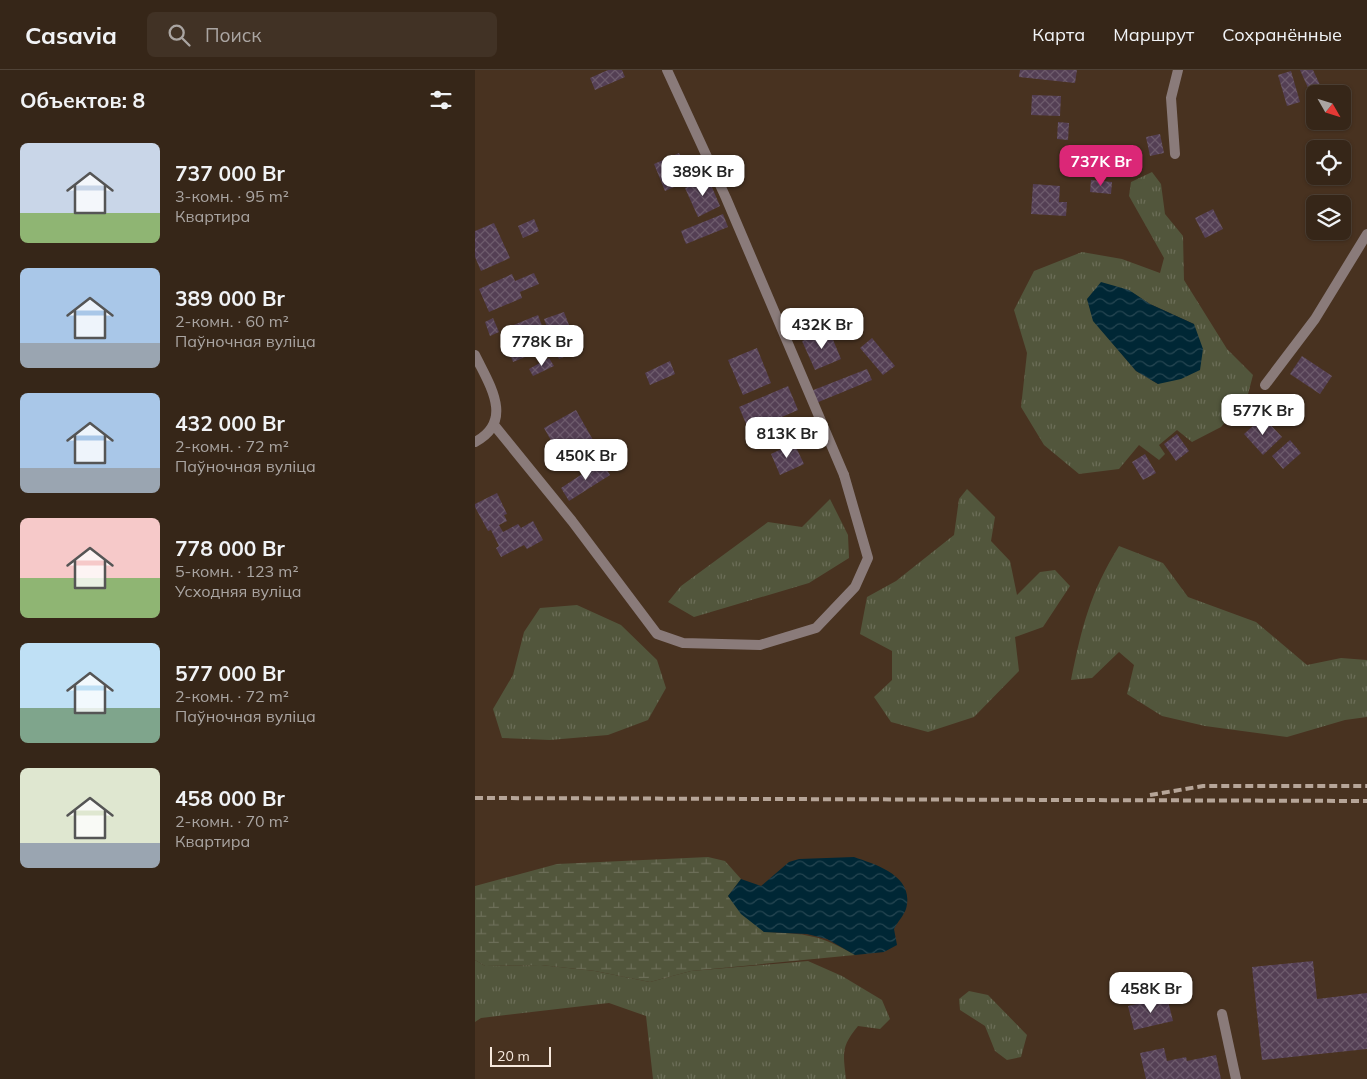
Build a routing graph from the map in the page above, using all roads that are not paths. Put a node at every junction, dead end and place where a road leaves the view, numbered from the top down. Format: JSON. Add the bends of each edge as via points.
{"nodes":[{"id":1,"x":667,"y":70,"type":"edge"},
{"id":2,"x":1177,"y":70,"type":"edge"},
{"id":3,"x":1175,"y":154,"type":"dead end"},
{"id":4,"x":1367,"y":234,"type":"edge"},
{"id":5,"x":475,"y":355,"type":"edge"},
{"id":6,"x":1265,"y":385,"type":"dead end"},
{"id":7,"x":493,"y":425,"type":"junction"},
{"id":8,"x":475,"y":442,"type":"edge"},
{"id":9,"x":1222,"y":1014,"type":"dead end"},
{"id":10,"x":1236,"y":1079,"type":"edge"}],
"edges":[{"from":1,"to":7,"type":"street","via":[[726,198],[844,475],[868,558],[855,587],[816,628],[760,645],[683,643],[657,634],[572,521]]},
{"from":2,"to":3,"type":"street","via":[[1171,98]]},
{"from":4,"to":6,"type":"street","via":[[1315,319]]},
{"from":5,"to":7,"type":"street","via":[[495,399],[497,417]]},
{"from":7,"to":8,"type":"street","via":[[483,438]]},
{"from":9,"to":10,"type":"street"}]}
